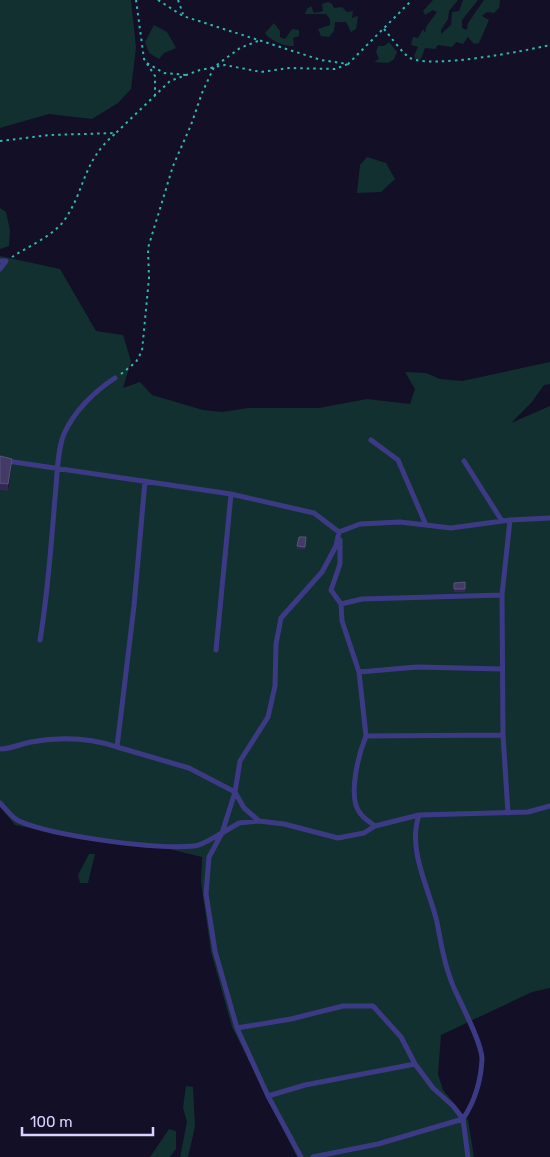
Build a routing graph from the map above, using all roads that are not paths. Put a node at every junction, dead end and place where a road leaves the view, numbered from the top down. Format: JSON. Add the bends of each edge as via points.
{"nodes":[{"id":1,"x":3,"y":261,"type":"edge"},
{"id":2,"x":0,"y":268,"type":"edge"},
{"id":3,"x":115,"y":378,"type":"road end"},
{"id":4,"x":371,"y":440,"type":"dead end"},
{"id":5,"x":0,"y":460,"type":"edge"},
{"id":6,"x":464,"y":461,"type":"dead end"},
{"id":7,"x":58,"y":470,"type":"junction"},
{"id":8,"x":145,"y":481,"type":"junction"},
{"id":9,"x":231,"y":494,"type":"junction"},
{"id":10,"x":550,"y":518,"type":"edge"},
{"id":11,"x":510,"y":520,"type":"junction"},
{"id":12,"x":502,"y":521,"type":"junction"},
{"id":13,"x":426,"y":525,"type":"junction"},
{"id":14,"x":339,"y":532,"type":"junction"},
{"id":15,"x":502,"y":595,"type":"junction"},
{"id":16,"x":341,"y":604,"type":"junction"},
{"id":17,"x":40,"y":640,"type":"dead end"},
{"id":18,"x":216,"y":650,"type":"dead end"},
{"id":19,"x":502,"y":669,"type":"junction"},
{"id":20,"x":359,"y":672,"type":"junction"},
{"id":21,"x":503,"y":735,"type":"junction"},
{"id":22,"x":366,"y":736,"type":"junction"},
{"id":23,"x":117,"y":747,"type":"junction"},
{"id":24,"x":0,"y":749,"type":"edge"},
{"id":25,"x":235,"y":792,"type":"junction"},
{"id":26,"x":0,"y":803,"type":"edge"},
{"id":27,"x":550,"y":806,"type":"edge"},
{"id":28,"x":508,"y":813,"type":"junction"},
{"id":29,"x":419,"y":815,"type":"junction"},
{"id":30,"x":259,"y":821,"type":"junction"},
{"id":31,"x":375,"y":826,"type":"junction"},
{"id":32,"x":222,"y":833,"type":"junction"},
{"id":33,"x":237,"y":1028,"type":"junction"},
{"id":34,"x":415,"y":1064,"type":"junction"},
{"id":35,"x":268,"y":1096,"type":"junction"},
{"id":36,"x":463,"y":1119,"type":"junction"},
{"id":37,"x":300,"y":1157,"type":"edge"},
{"id":38,"x":313,"y":1157,"type":"edge"},
{"id":39,"x":468,"y":1157,"type":"edge"}],
"edges":[{"from":1,"to":2,"type":"lane"},
{"from":3,"to":7,"type":"lane","via":[[100,388],[73,418],[63,435]]},
{"from":4,"to":13,"type":"lane","via":[[398,460]]},
{"from":5,"to":7,"type":"lane"},
{"from":6,"to":12,"type":"lane"},
{"from":7,"to":8,"type":"lane"},
{"from":7,"to":17,"type":"lane"},
{"from":8,"to":9,"type":"lane"},
{"from":8,"to":23,"type":"lane"},
{"from":9,"to":14,"type":"lane","via":[[314,513]]},
{"from":9,"to":18,"type":"lane"},
{"from":10,"to":11,"type":"lane"},
{"from":11,"to":12,"type":"lane"},
{"from":11,"to":15,"type":"lane"},
{"from":12,"to":13,"type":"lane","via":[[451,528]]},
{"from":13,"to":14,"type":"lane","via":[[400,522],[360,524]]},
{"from":14,"to":16,"type":"lane","via":[[340,564],[331,590]]},
{"from":14,"to":25,"type":"lane","via":[[336,546],[322,572],[281,618],[276,644],[275,686],[268,717],[240,761]]},
{"from":15,"to":16,"type":"lane","via":[[362,599]]},
{"from":15,"to":19,"type":"lane"},
{"from":16,"to":20,"type":"lane","via":[[346,636]]},
{"from":19,"to":20,"type":"lane","via":[[417,667]]},
{"from":19,"to":21,"type":"lane"},
{"from":20,"to":22,"type":"lane"},
{"from":21,"to":22,"type":"lane"},
{"from":21,"to":28,"type":"lane"},
{"from":22,"to":31,"type":"lane","via":[[357,757],[355,795],[358,812]]},
{"from":23,"to":24,"type":"lane","via":[[77,739],[30,742]]},
{"from":23,"to":25,"type":"lane","via":[[189,768]]},
{"from":25,"to":30,"type":"lane","via":[[244,808]]},
{"from":25,"to":32,"type":"lane"},
{"from":26,"to":32,"type":"lane","via":[[17,821],[95,838],[168,847],[197,846]]},
{"from":27,"to":28,"type":"lane"},
{"from":28,"to":29,"type":"lane"},
{"from":29,"to":31,"type":"lane"},
{"from":29,"to":36,"type":"lane","via":[[415,827],[418,856],[441,947],[482,1057],[478,1090]]},
{"from":30,"to":31,"type":"lane","via":[[338,838]]},
{"from":30,"to":32,"type":"lane","via":[[239,823]]},
{"from":32,"to":33,"type":"lane","via":[[208,857],[206,894],[215,951]]},
{"from":33,"to":34,"type":"lane","via":[[343,1006],[373,1006],[401,1037]]},
{"from":33,"to":35,"type":"lane"},
{"from":34,"to":35,"type":"lane"},
{"from":34,"to":36,"type":"lane"},
{"from":35,"to":37,"type":"lane"},
{"from":36,"to":38,"type":"lane","via":[[378,1144]]},
{"from":36,"to":39,"type":"lane"}]}
